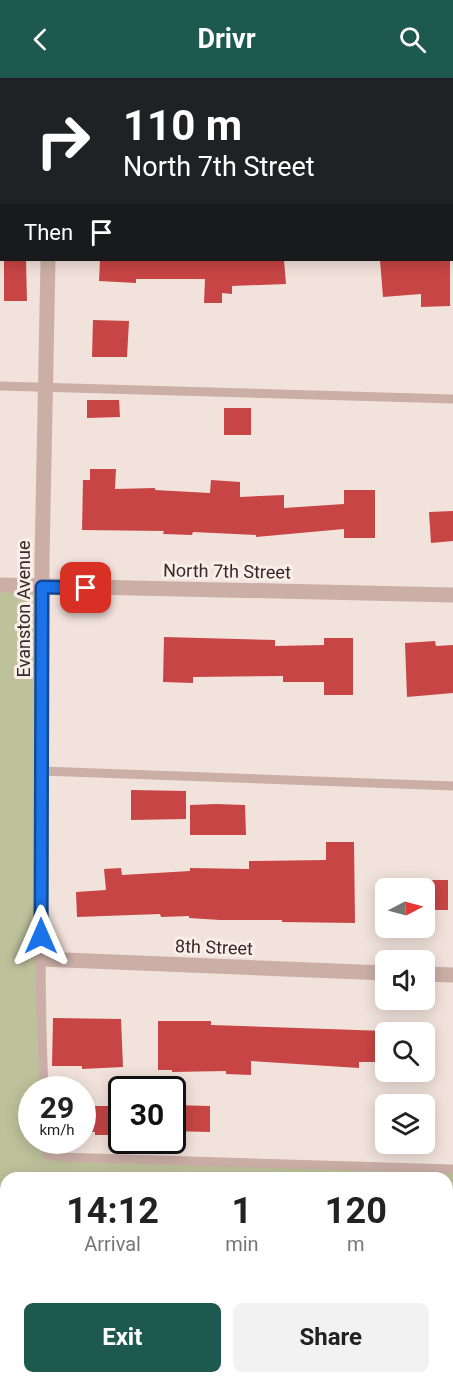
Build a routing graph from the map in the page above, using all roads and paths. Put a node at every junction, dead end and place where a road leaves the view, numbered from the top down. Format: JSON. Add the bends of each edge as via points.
{"nodes":[{"id":1,"x":48,"y":261,"type":"edge"},
{"id":2,"x":0,"y":386,"type":"edge"},
{"id":3,"x":46,"y":387,"type":"junction"},
{"id":4,"x":453,"y":399,"type":"edge"},
{"id":5,"x":0,"y":585,"type":"edge"},
{"id":6,"x":42,"y":587,"type":"junction"},
{"id":7,"x":453,"y":595,"type":"edge"},
{"id":8,"x":42,"y":771,"type":"junction"},
{"id":9,"x":453,"y":786,"type":"edge"},
{"id":10,"x":41,"y":959,"type":"junction"},
{"id":11,"x":375,"y":973,"type":"edge"},
{"id":12,"x":435,"y":974,"type":"edge"},
{"id":13,"x":453,"y":975,"type":"edge"},
{"id":14,"x":43,"y":1076,"type":"edge"},
{"id":15,"x":47,"y":1154,"type":"edge"},
{"id":16,"x":453,"y":1169,"type":"edge"}],
"edges":[{"from":1,"to":3,"type":"street","name":"Evanston Avenue"},
{"from":2,"to":3,"type":"lane"},
{"from":3,"to":4,"type":"lane"},
{"from":3,"to":6,"type":"street","name":"Evanston Avenue"},
{"from":5,"to":6,"type":"street","name":"North 7th Street"},
{"from":6,"to":7,"type":"street","name":"North 7th Street"},
{"from":6,"to":8,"type":"street","name":"Evanston Avenue"},
{"from":8,"to":9,"type":"lane"},
{"from":8,"to":10,"type":"street","name":"Evanston Avenue"},
{"from":10,"to":11,"type":"street","name":"8th Street"},
{"from":10,"to":14,"type":"lane"},
{"from":12,"to":13,"type":"street"},
{"from":15,"to":16,"type":"lane"}]}
